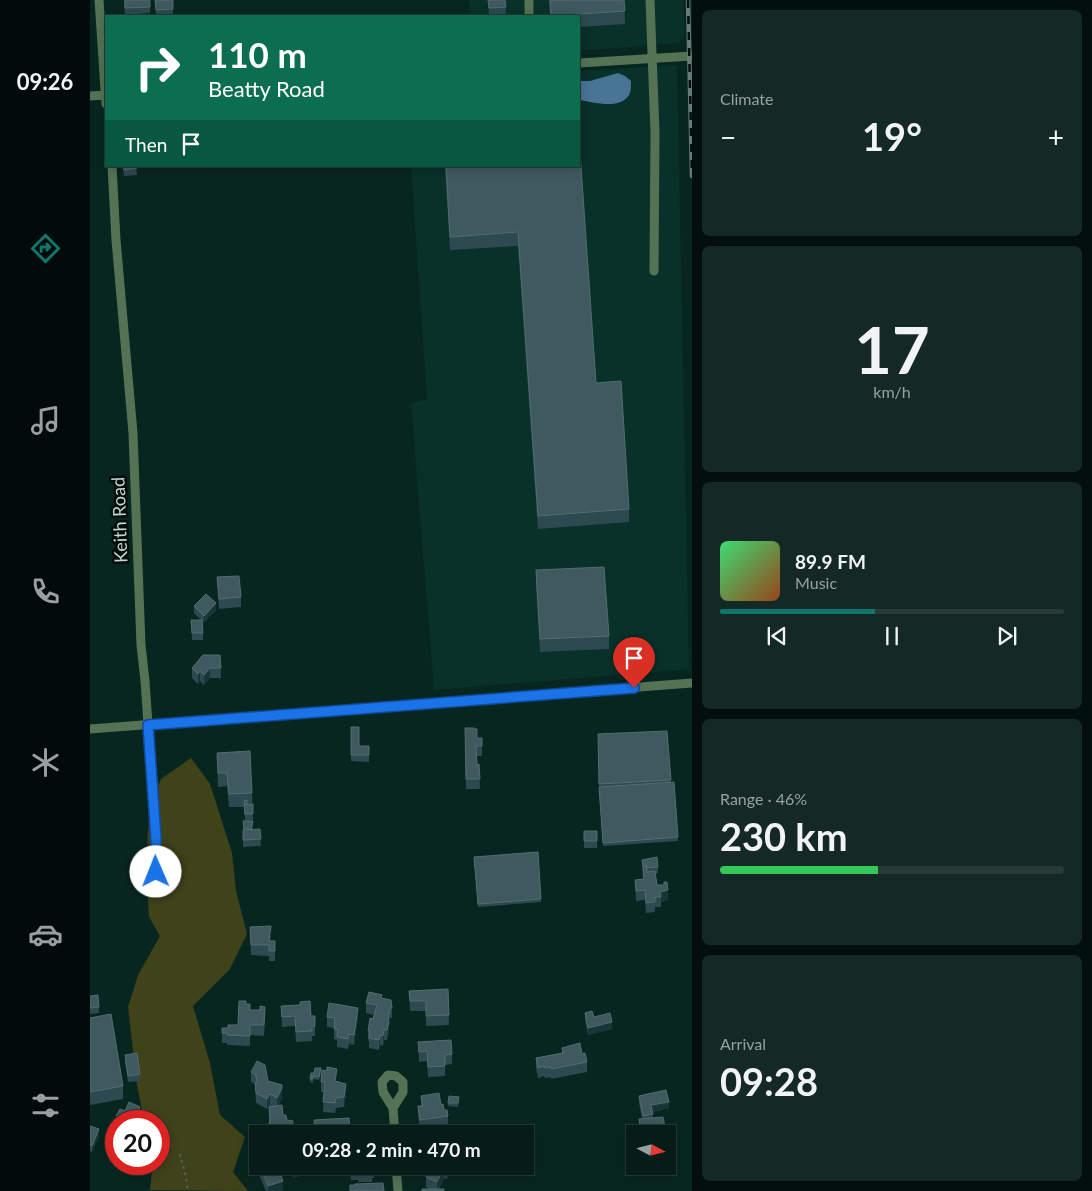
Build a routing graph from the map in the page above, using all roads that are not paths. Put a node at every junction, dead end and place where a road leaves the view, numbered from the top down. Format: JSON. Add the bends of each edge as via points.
{"nodes":[{"id":1,"x":99,"y":0,"type":"edge"},
{"id":2,"x":529,"y":0,"type":"edge"},
{"id":3,"x":650,"y":0,"type":"edge"},
{"id":4,"x":529,"y":15,"type":"edge"},
{"id":5,"x":692,"y":56,"type":"edge"},
{"id":6,"x":652,"y":59,"type":"junction"},
{"id":7,"x":580,"y":63,"type":"edge"},
{"id":8,"x":105,"y":84,"type":"edge"},
{"id":9,"x":90,"y":96,"type":"edge"},
{"id":10,"x":105,"y":98,"type":"edge"},
{"id":11,"x":112,"y":167,"type":"edge"},
{"id":12,"x":654,"y":271,"type":"dead end"},
{"id":13,"x":692,"y":683,"type":"edge"},
{"id":14,"x":148,"y":725,"type":"junction"},
{"id":15,"x":90,"y":729,"type":"edge"},
{"id":16,"x":156,"y":872,"type":"dead end"},
{"id":17,"x":393,"y":1108,"type":"dead end"},
{"id":18,"x":394,"y":1125,"type":"edge"},
{"id":19,"x":397,"y":1175,"type":"edge"},
{"id":20,"x":398,"y":1191,"type":"edge"}],
"edges":[{"from":1,"to":8,"type":"street"},
{"from":2,"to":4,"type":"street"},
{"from":3,"to":6,"type":"street"},
{"from":5,"to":6,"type":"street"},
{"from":6,"to":7,"type":"street"},
{"from":6,"to":12,"type":"street"},
{"from":9,"to":10,"type":"street"},
{"from":11,"to":14,"type":"street","name":"Keith Road","via":[[133,433],[138,586]]},
{"from":13,"to":14,"type":"street"},
{"from":14,"to":15,"type":"street"},
{"from":14,"to":16,"type":"street","name":"Keith Road"},
{"from":17,"to":18,"type":"street"},
{"from":19,"to":20,"type":"street"}]}
